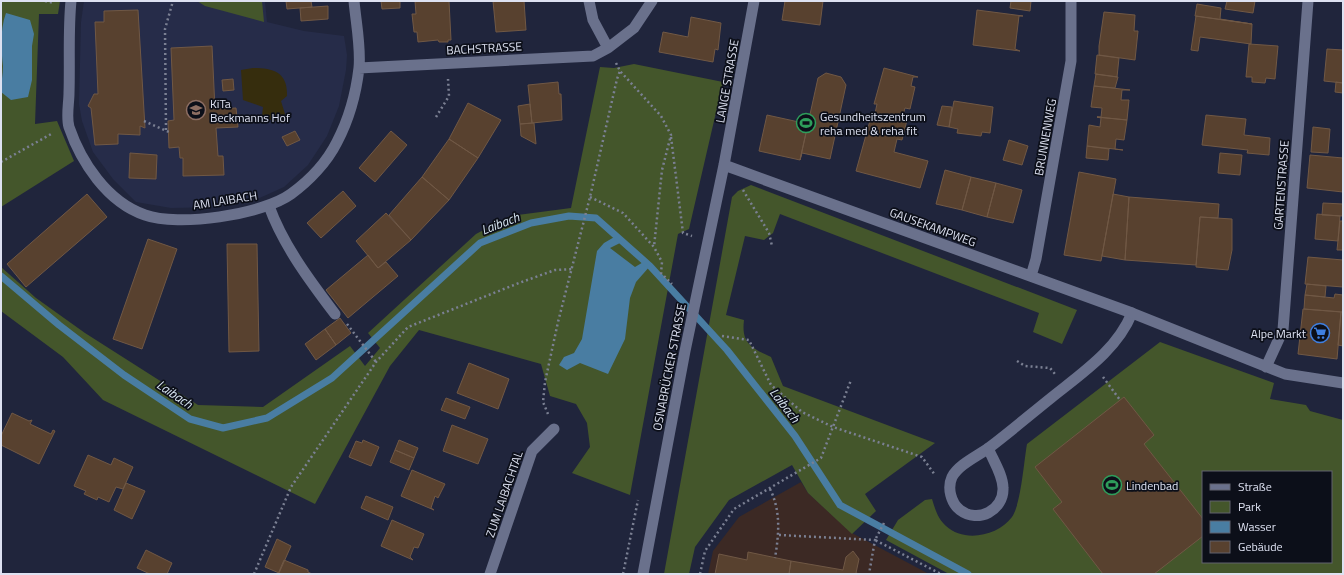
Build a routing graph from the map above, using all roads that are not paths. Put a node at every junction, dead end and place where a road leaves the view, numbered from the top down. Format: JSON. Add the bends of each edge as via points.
{"nodes":[{"id":1,"x":72,"y":1,"type":"edge"},
{"id":2,"x":354,"y":1,"type":"edge"},
{"id":3,"x":589,"y":1,"type":"edge"},
{"id":4,"x":652,"y":1,"type":"edge"},
{"id":5,"x":754,"y":1,"type":"edge"},
{"id":6,"x":1071,"y":1,"type":"edge"},
{"id":7,"x":1308,"y":1,"type":"edge"},
{"id":8,"x":608,"y":48,"type":"junction"},
{"id":9,"x":359,"y":68,"type":"junction"},
{"id":10,"x":724,"y":166,"type":"junction"},
{"id":11,"x":269,"y":206,"type":"junction"},
{"id":12,"x":1031,"y":276,"type":"junction"},
{"id":13,"x":1132,"y":313,"type":"junction"},
{"id":14,"x":335,"y":314,"type":"dead end"},
{"id":15,"x":1266,"y":366,"type":"junction"},
{"id":16,"x":1343,"y":383,"type":"edge"},
{"id":17,"x":554,"y":429,"type":"road end"},
{"id":18,"x":988,"y":448,"type":"junction"},
{"id":19,"x":490,"y":574,"type":"edge"},
{"id":20,"x":643,"y":574,"type":"edge"}],
"edges":[{"from":1,"to":11,"type":"street","name":"AM LAIBACH","via":[[68,125],[81,157],[102,186],[122,203],[145,215],[179,220],[212,218]]},
{"from":2,"to":9,"type":"street","name":"AM LAIBACH"},
{"from":3,"to":8,"type":"street","via":[[593,20]]},
{"from":4,"to":8,"type":"street","name":"BACHSTRASSE","via":[[634,28]]},
{"from":5,"to":10,"type":"street","name":"LANGE STRASSE"},
{"from":6,"to":12,"type":"street","name":"BRUNNENWEG","via":[[1071,61]]},
{"from":7,"to":15,"type":"street","name":"GARTENSTRASSE","via":[[1283,330]]},
{"from":8,"to":9,"type":"street","name":"BACHSTRASSE","via":[[593,56]]},
{"from":9,"to":11,"type":"street","name":"AM LAIBACH","via":[[351,109],[337,142],[316,172],[290,194]]},
{"from":10,"to":12,"type":"street","name":"GAUSEKAMPWEG"},
{"from":10,"to":20,"type":"street","name":"OSNABRÜCKER STRASSE","via":[[685,351]]},
{"from":11,"to":14,"type":"street","via":[[276,224],[315,288]]},
{"from":12,"to":13,"type":"street","name":"GAUSEKAMPWEG"},
{"from":13,"to":15,"type":"street","name":"GAUSEKAMPWEG"},
{"from":13,"to":18,"type":"street","via":[[1113,343],[1093,364]]},
{"from":15,"to":16,"type":"street","name":"GAUSEKAMPWEG","via":[[1285,374]]},
{"from":17,"to":19,"type":"street","name":"ZUM LAIBACHTAL","via":[[532,451]]},
{"from":18,"to":18,"type":"street","via":[[1004,487],[1002,496],[993,510],[977,516],[968,514],[958,508],[950,496],[952,478],[957,471]]}]}
